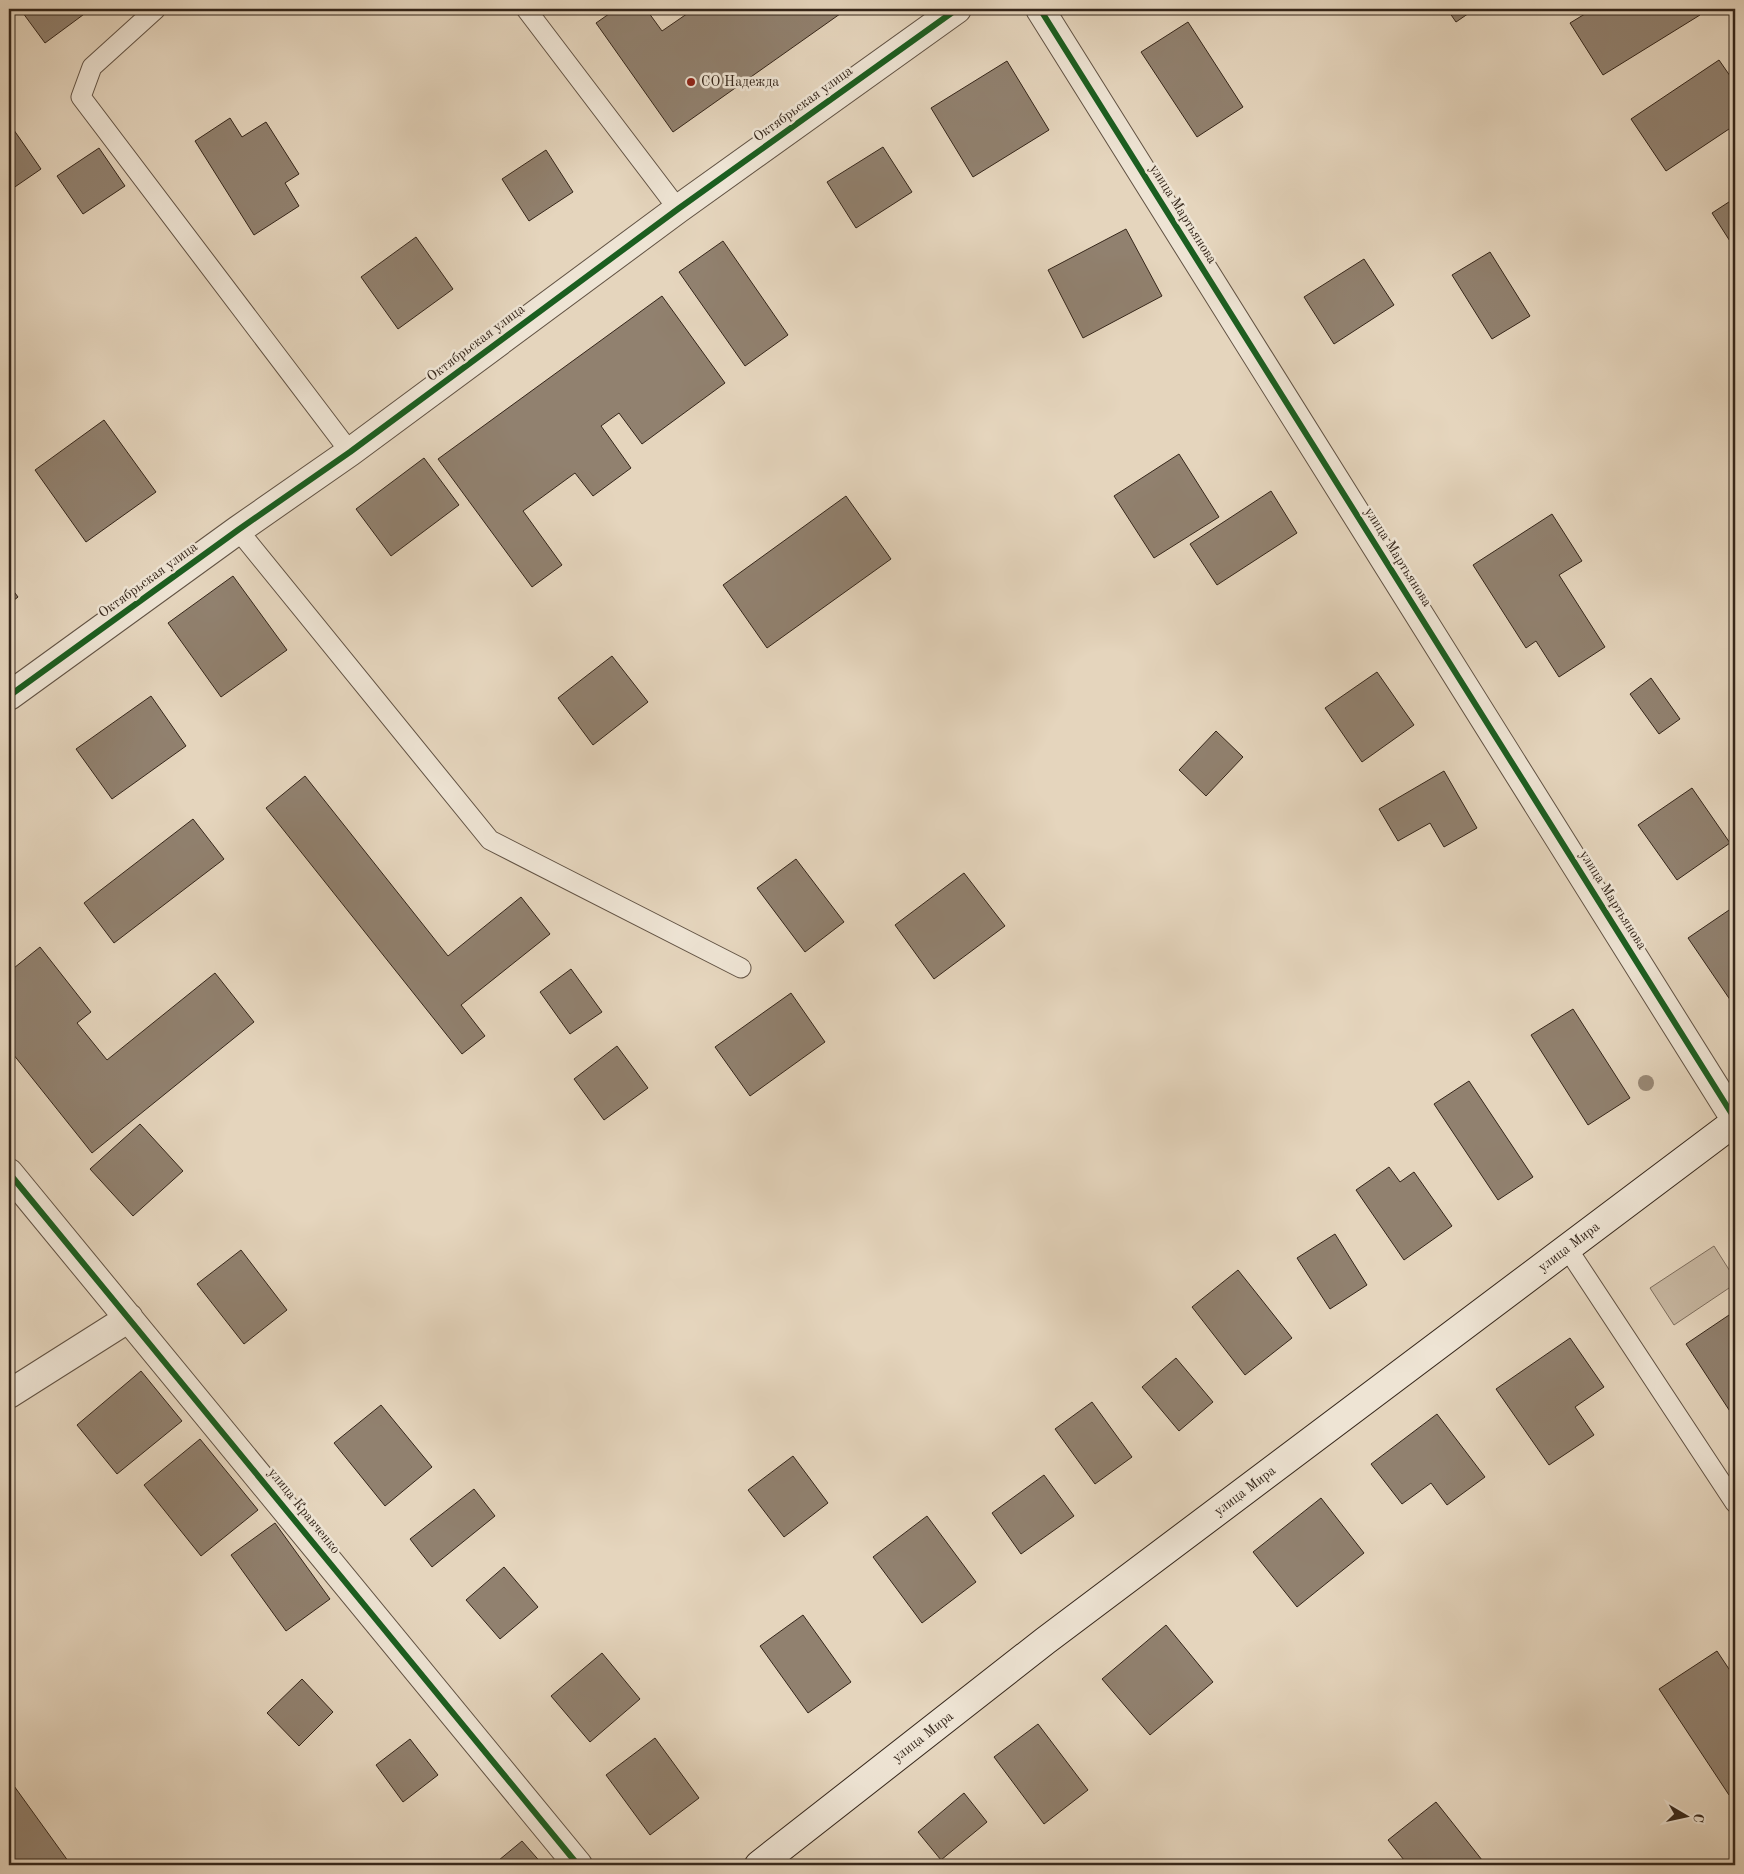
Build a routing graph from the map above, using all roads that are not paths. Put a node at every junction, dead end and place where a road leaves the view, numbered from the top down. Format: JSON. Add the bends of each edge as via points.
{"nodes":[{"id":1,"x":156,"y":9,"type":"edge"},
{"id":2,"x":526,"y":9,"type":"edge"},
{"id":3,"x":957,"y":9,"type":"edge"},
{"id":4,"x":1040,"y":9,"type":"edge"},
{"id":5,"x":678,"y":209,"type":"junction"},
{"id":6,"x":350,"y":452,"type":"junction"},
{"id":7,"x":238,"y":530,"type":"junction"},
{"id":8,"x":9,"y":696,"type":"edge"},
{"id":9,"x":741,"y":968,"type":"dead end"},
{"id":10,"x":1735,"y":1120,"type":"edge"},
{"id":11,"x":9,"y":1173,"type":"edge"},
{"id":12,"x":1567,"y":1248,"type":"junction"},
{"id":13,"x":130,"y":1318,"type":"junction"},
{"id":14,"x":9,"y":1394,"type":"edge"},
{"id":15,"x":1735,"y":1503,"type":"edge"},
{"id":16,"x":578,"y":1865,"type":"edge"},
{"id":17,"x":759,"y":1865,"type":"edge"}],
"edges":[{"from":1,"to":6,"type":"lane","via":[[92,67],[81,96]]},
{"from":2,"to":5,"type":"lane"},
{"from":3,"to":5,"type":"street","name":"Октябрьская улица"},
{"from":4,"to":10,"type":"street","name":"улица Мартьянова"},
{"from":5,"to":6,"type":"street","name":"Октябрьская улица"},
{"from":6,"to":7,"type":"street","name":"Октябрьская улица"},
{"from":7,"to":8,"type":"street","name":"Октябрьская улица"},
{"from":7,"to":9,"type":"lane","via":[[490,840]]},
{"from":10,"to":12,"type":"street","name":"улица Мира"},
{"from":11,"to":13,"type":"street","name":"улица Кравченко"},
{"from":12,"to":15,"type":"lane"},
{"from":12,"to":17,"type":"street","name":"улица Мира","via":[[1045,1641]]},
{"from":13,"to":14,"type":"street"},
{"from":13,"to":16,"type":"street","name":"улица Кравченко"}]}
